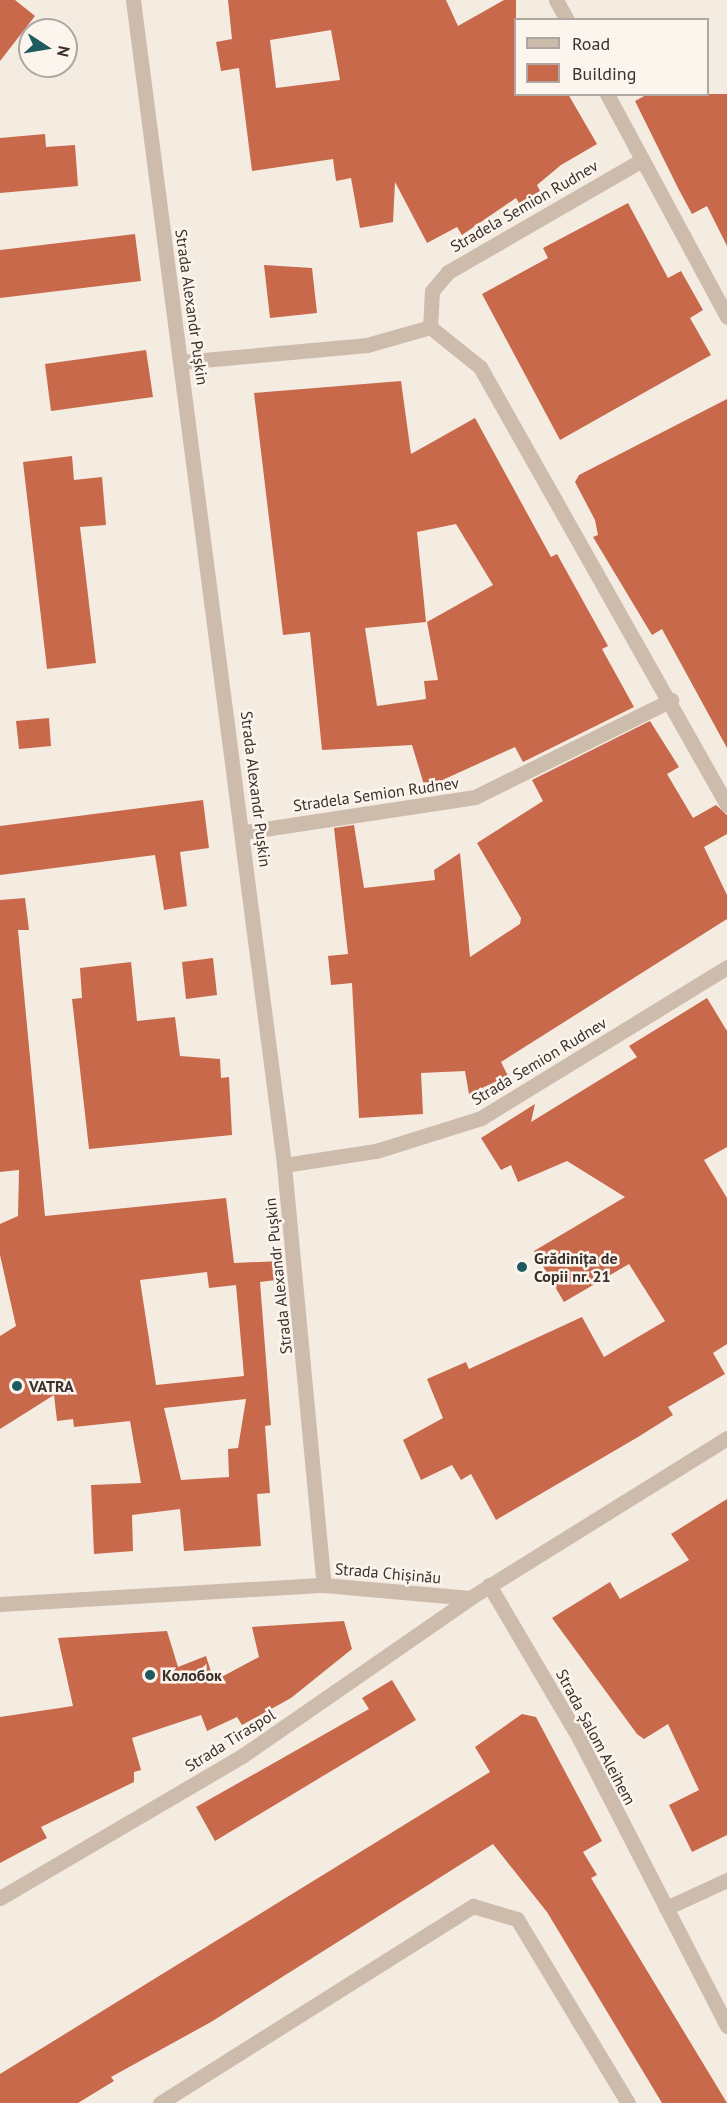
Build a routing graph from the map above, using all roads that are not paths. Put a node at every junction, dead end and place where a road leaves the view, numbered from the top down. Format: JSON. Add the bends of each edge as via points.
{"nodes":[{"id":1,"x":133,"y":0,"type":"edge"},
{"id":2,"x":556,"y":0,"type":"edge"},
{"id":3,"x":566,"y":18,"type":"edge"},
{"id":4,"x":608,"y":96,"type":"edge"},
{"id":5,"x":642,"y":160,"type":"junction"},
{"id":6,"x":727,"y":317,"type":"edge"},
{"id":7,"x":430,"y":327,"type":"junction"},
{"id":8,"x":181,"y":362,"type":"junction"},
{"id":9,"x":671,"y":700,"type":"junction"},
{"id":10,"x":727,"y":806,"type":"edge"},
{"id":11,"x":244,"y":832,"type":"junction"},
{"id":12,"x":727,"y":967,"type":"edge"},
{"id":13,"x":284,"y":1165,"type":"junction"},
{"id":14,"x":727,"y":1438,"type":"edge"},
{"id":15,"x":324,"y":1585,"type":"junction"},
{"id":16,"x":489,"y":1586,"type":"junction"},
{"id":17,"x":470,"y":1598,"type":"junction"},
{"id":18,"x":0,"y":1604,"type":"edge"},
{"id":19,"x":727,"y":1880,"type":"edge"},
{"id":20,"x":0,"y":1898,"type":"edge"},
{"id":21,"x":666,"y":1908,"type":"junction"},
{"id":22,"x":727,"y":2026,"type":"edge"},
{"id":23,"x":160,"y":2103,"type":"edge"},
{"id":24,"x":628,"y":2103,"type":"edge"}],
"edges":[{"from":1,"to":8,"type":"street","name":"Strada Alexandr Pușkin"},
{"from":2,"to":3,"type":"street"},
{"from":4,"to":5,"type":"street"},
{"from":5,"to":6,"type":"street"},
{"from":5,"to":7,"type":"street","name":"Stradela Semion Rudnev","via":[[448,272],[432,291]]},
{"from":7,"to":8,"type":"street","via":[[367,345]]},
{"from":7,"to":9,"type":"street","via":[[480,367]]},
{"from":8,"to":11,"type":"street","name":"Strada Alexandr Pușkin"},
{"from":9,"to":10,"type":"street"},
{"from":9,"to":11,"type":"street","name":"Stradela Semion Rudnev","via":[[475,797]]},
{"from":11,"to":13,"type":"street","name":"Strada Alexandr Pușkin"},
{"from":12,"to":13,"type":"street","name":"Strada Semion Rudnev","via":[[481,1118],[376,1151]]},
{"from":13,"to":15,"type":"street","name":"Strada Alexandr Pușkin"},
{"from":14,"to":16,"type":"street"},
{"from":15,"to":17,"type":"street","name":"Strada Chișinău"},
{"from":15,"to":18,"type":"street","name":"Strada Chișinău"},
{"from":16,"to":17,"type":"street"},
{"from":16,"to":21,"type":"street","name":"Strada Șalom Aleihem","via":[[579,1738]]},
{"from":17,"to":20,"type":"street","name":"Strada Tiraspol","via":[[242,1756]]},
{"from":19,"to":21,"type":"street"},
{"from":21,"to":22,"type":"street","name":"Strada Șalom Aleihem"},
{"from":23,"to":24,"type":"street","via":[[473,1906],[517,1919]]}]}
